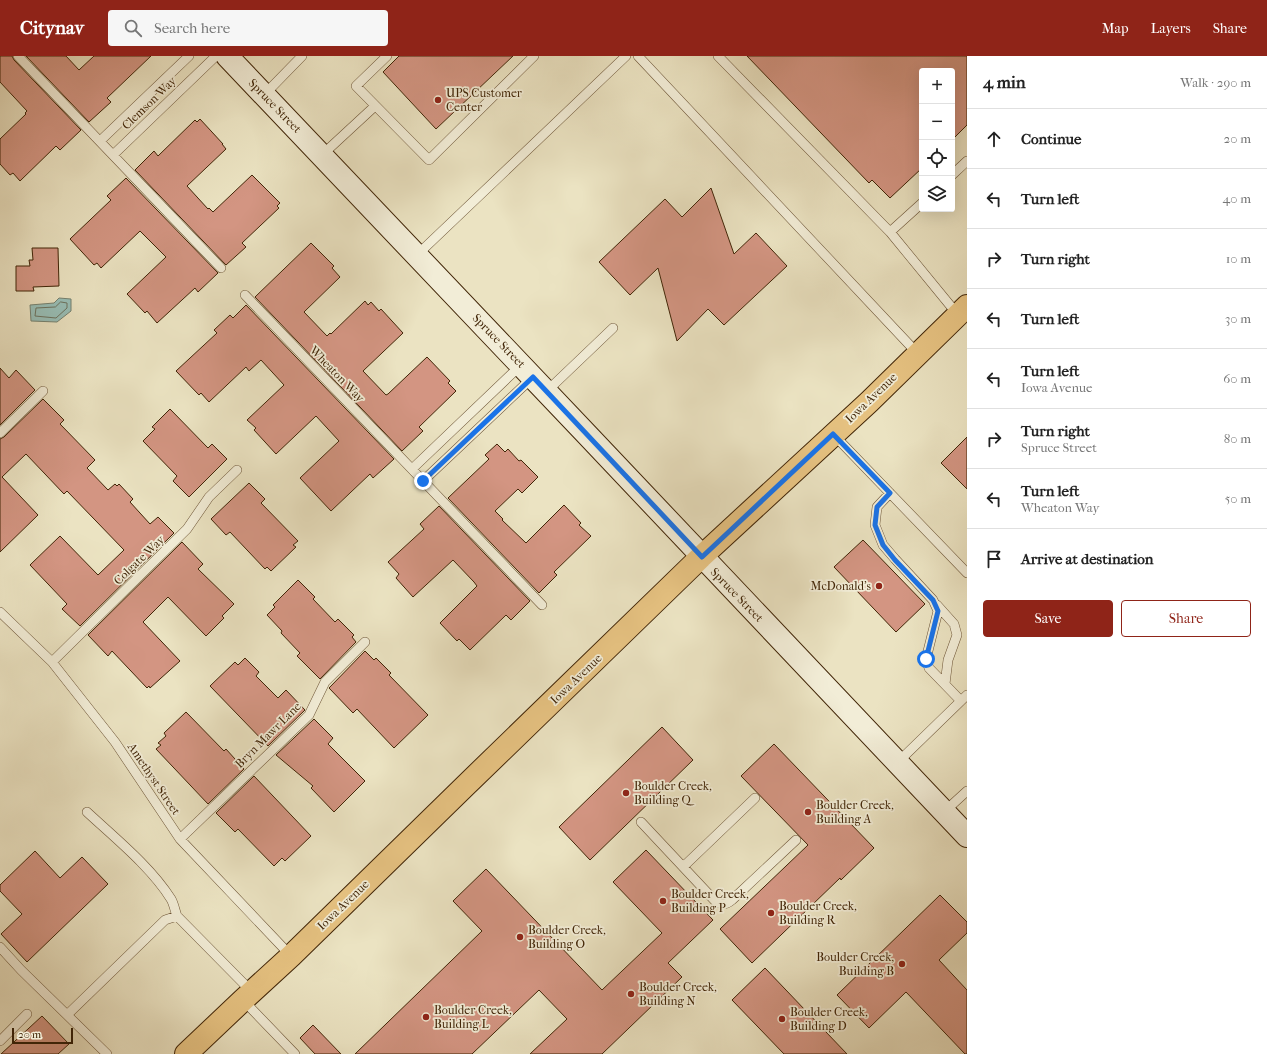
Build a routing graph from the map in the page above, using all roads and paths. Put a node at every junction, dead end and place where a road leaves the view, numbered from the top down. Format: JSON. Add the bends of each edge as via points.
{"nodes":[{"id":1,"x":18,"y":56,"type":"edge"},
{"id":2,"x":189,"y":56,"type":"edge"},
{"id":3,"x":216,"y":56,"type":"edge"},
{"id":4,"x":227,"y":56,"type":"edge"},
{"id":5,"x":302,"y":56,"type":"edge"},
{"id":6,"x":387,"y":56,"type":"edge"},
{"id":7,"x":534,"y":56,"type":"edge"},
{"id":8,"x":626,"y":56,"type":"edge"},
{"id":9,"x":638,"y":56,"type":"edge"},
{"id":10,"x":718,"y":56,"type":"edge"},
{"id":11,"x":264,"y":95,"type":"junction"},
{"id":12,"x":375,"y":106,"type":"junction"},
{"id":13,"x":100,"y":141,"type":"junction"},
{"id":14,"x":113,"y":155,"type":"junction"},
{"id":15,"x":322,"y":156,"type":"junction"},
{"id":16,"x":967,"y":161,"type":"edge"},
{"id":17,"x":955,"y":172,"type":"edge"},
{"id":18,"x":919,"y":206,"type":"edge"},
{"id":19,"x":890,"y":232,"type":"junction"},
{"id":20,"x":417,"y":256,"type":"junction"},
{"id":21,"x":221,"y":268,"type":"dead end"},
{"id":22,"x":245,"y":295,"type":"dead end"},
{"id":23,"x":962,"y":310,"type":"edge"},
{"id":24,"x":613,"y":328,"type":"dead end"},
{"id":25,"x":918,"y":354,"type":"junction"},
{"id":26,"x":534,"y":378,"type":"junction"},
{"id":27,"x":43,"y":391,"type":"dead end"},
{"id":28,"x":0,"y":433,"type":"edge"},
{"id":29,"x":833,"y":434,"type":"junction"},
{"id":30,"x":412,"y":469,"type":"junction"},
{"id":31,"x":237,"y":470,"type":"dead end"},
{"id":32,"x":423,"y":481,"type":"junction"},
{"id":33,"x":890,"y":493,"type":"junction"},
{"id":34,"x":702,"y":557,"type":"junction"},
{"id":35,"x":967,"y":573,"type":"edge"},
{"id":36,"x":933,"y":600,"type":"junction"},
{"id":37,"x":542,"y":605,"type":"dead end"},
{"id":38,"x":0,"y":612,"type":"edge"},
{"id":39,"x":365,"y":642,"type":"dead end"},
{"id":40,"x":52,"y":662,"type":"junction"},
{"id":41,"x":945,"y":684,"type":"junction"},
{"id":42,"x":964,"y":698,"type":"edge"},
{"id":43,"x":897,"y":763,"type":"junction"},
{"id":44,"x":967,"y":791,"type":"edge"},
{"id":45,"x":755,"y":798,"type":"dead end"},
{"id":46,"x":88,"y":812,"type":"dead end"},
{"id":47,"x":944,"y":812,"type":"junction"},
{"id":48,"x":641,"y":822,"type":"dead end"},
{"id":49,"x":967,"y":836,"type":"edge"},
{"id":50,"x":180,"y":839,"type":"junction"},
{"id":51,"x":796,"y":840,"type":"dead end"},
{"id":52,"x":683,"y":867,"type":"junction"},
{"id":53,"x":177,"y":916,"type":"junction"},
{"id":54,"x":0,"y":947,"type":"edge"},
{"id":55,"x":291,"y":956,"type":"junction"},
{"id":56,"x":247,"y":996,"type":"junction"},
{"id":57,"x":27,"y":1014,"type":"dead end"},
{"id":58,"x":67,"y":1015,"type":"junction"},
{"id":59,"x":0,"y":1041,"type":"edge"},
{"id":60,"x":107,"y":1054,"type":"edge"},
{"id":61,"x":186,"y":1054,"type":"edge"},
{"id":62,"x":295,"y":1054,"type":"edge"}],
"edges":[{"from":1,"to":13,"type":"lane"},
{"from":2,"to":13,"type":"lane","name":"Clemson Way"},
{"from":3,"to":14,"type":"lane","name":"Clemson Way"},
{"from":4,"to":11,"type":"main road","name":"Spruce Street"},
{"from":5,"to":11,"type":"lane"},
{"from":6,"to":12,"type":"lane","via":[[356,86]]},
{"from":7,"to":12,"type":"lane","via":[[429,160]]},
{"from":8,"to":20,"type":"lane"},
{"from":9,"to":25,"type":"lane"},
{"from":10,"to":19,"type":"lane"},
{"from":11,"to":15,"type":"main road","name":"Spruce Street"},
{"from":12,"to":15,"type":"lane"},
{"from":13,"to":14,"type":"lane"},
{"from":14,"to":21,"type":"lane"},
{"from":15,"to":20,"type":"main road","name":"Spruce Street"},
{"from":16,"to":17,"type":"lane"},
{"from":18,"to":19,"type":"lane"},
{"from":19,"to":23,"type":"lane"},
{"from":20,"to":26,"type":"main road","name":"Spruce Street"},
{"from":22,"to":30,"type":"lane","name":"Wheaton Way"},
{"from":23,"to":25,"type":"main road","name":"Iowa Avenue"},
{"from":24,"to":26,"type":"lane"},
{"from":25,"to":29,"type":"main road","name":"Iowa Avenue"},
{"from":26,"to":30,"type":"lane"},
{"from":26,"to":32,"type":"lane"},
{"from":26,"to":34,"type":"main road","name":"Spruce Street"},
{"from":27,"to":28,"type":"lane"},
{"from":29,"to":33,"type":"lane"},
{"from":29,"to":34,"type":"main road","name":"Iowa Avenue"},
{"from":30,"to":32,"type":"lane","name":"Wheaton Way"},
{"from":31,"to":40,"type":"lane","name":"Colgate Way","via":[[209,497],[187,529]]},
{"from":32,"to":37,"type":"lane","name":"Wheaton Way"},
{"from":33,"to":35,"type":"lane"},
{"from":33,"to":36,"type":"lane","via":[[877,507],[875,525],[883,545]]},
{"from":34,"to":43,"type":"main road","name":"Spruce Street"},
{"from":34,"to":55,"type":"main road","name":"Iowa Avenue"},
{"from":36,"to":41,"type":"lane","via":[[938,611],[926,659],[929,668]]},
{"from":36,"to":41,"type":"lane","via":[[954,624],[957,635],[948,660]]},
{"from":38,"to":40,"type":"lane","name":"Amethyst Street"},
{"from":39,"to":50,"type":"lane","name":"Bryn Mawr Lane","via":[[325,682],[308,715]]},
{"from":40,"to":50,"type":"lane","name":"Amethyst Street","via":[[115,742]]},
{"from":41,"to":42,"type":"lane"},
{"from":42,"to":43,"type":"lane"},
{"from":43,"to":47,"type":"main road","name":"Spruce Street"},
{"from":44,"to":47,"type":"lane"},
{"from":45,"to":52,"type":"lane"},
{"from":46,"to":53,"type":"lane","via":[[142,864],[172,900]]},
{"from":47,"to":49,"type":"main road","name":"Spruce Street"},
{"from":48,"to":52,"type":"lane"},
{"from":50,"to":55,"type":"lane","name":"Amethyst Street"},
{"from":51,"to":52,"type":"lane","via":[[727,904],[716,902]]},
{"from":53,"to":56,"type":"lane"},
{"from":53,"to":58,"type":"lane","via":[[165,920]]},
{"from":54,"to":58,"type":"lane"},
{"from":55,"to":56,"type":"main road","name":"Iowa Avenue"},
{"from":56,"to":61,"type":"main road","name":"Iowa Avenue"},
{"from":56,"to":62,"type":"lane"},
{"from":57,"to":59,"type":"lane"},
{"from":58,"to":60,"type":"lane"}]}
